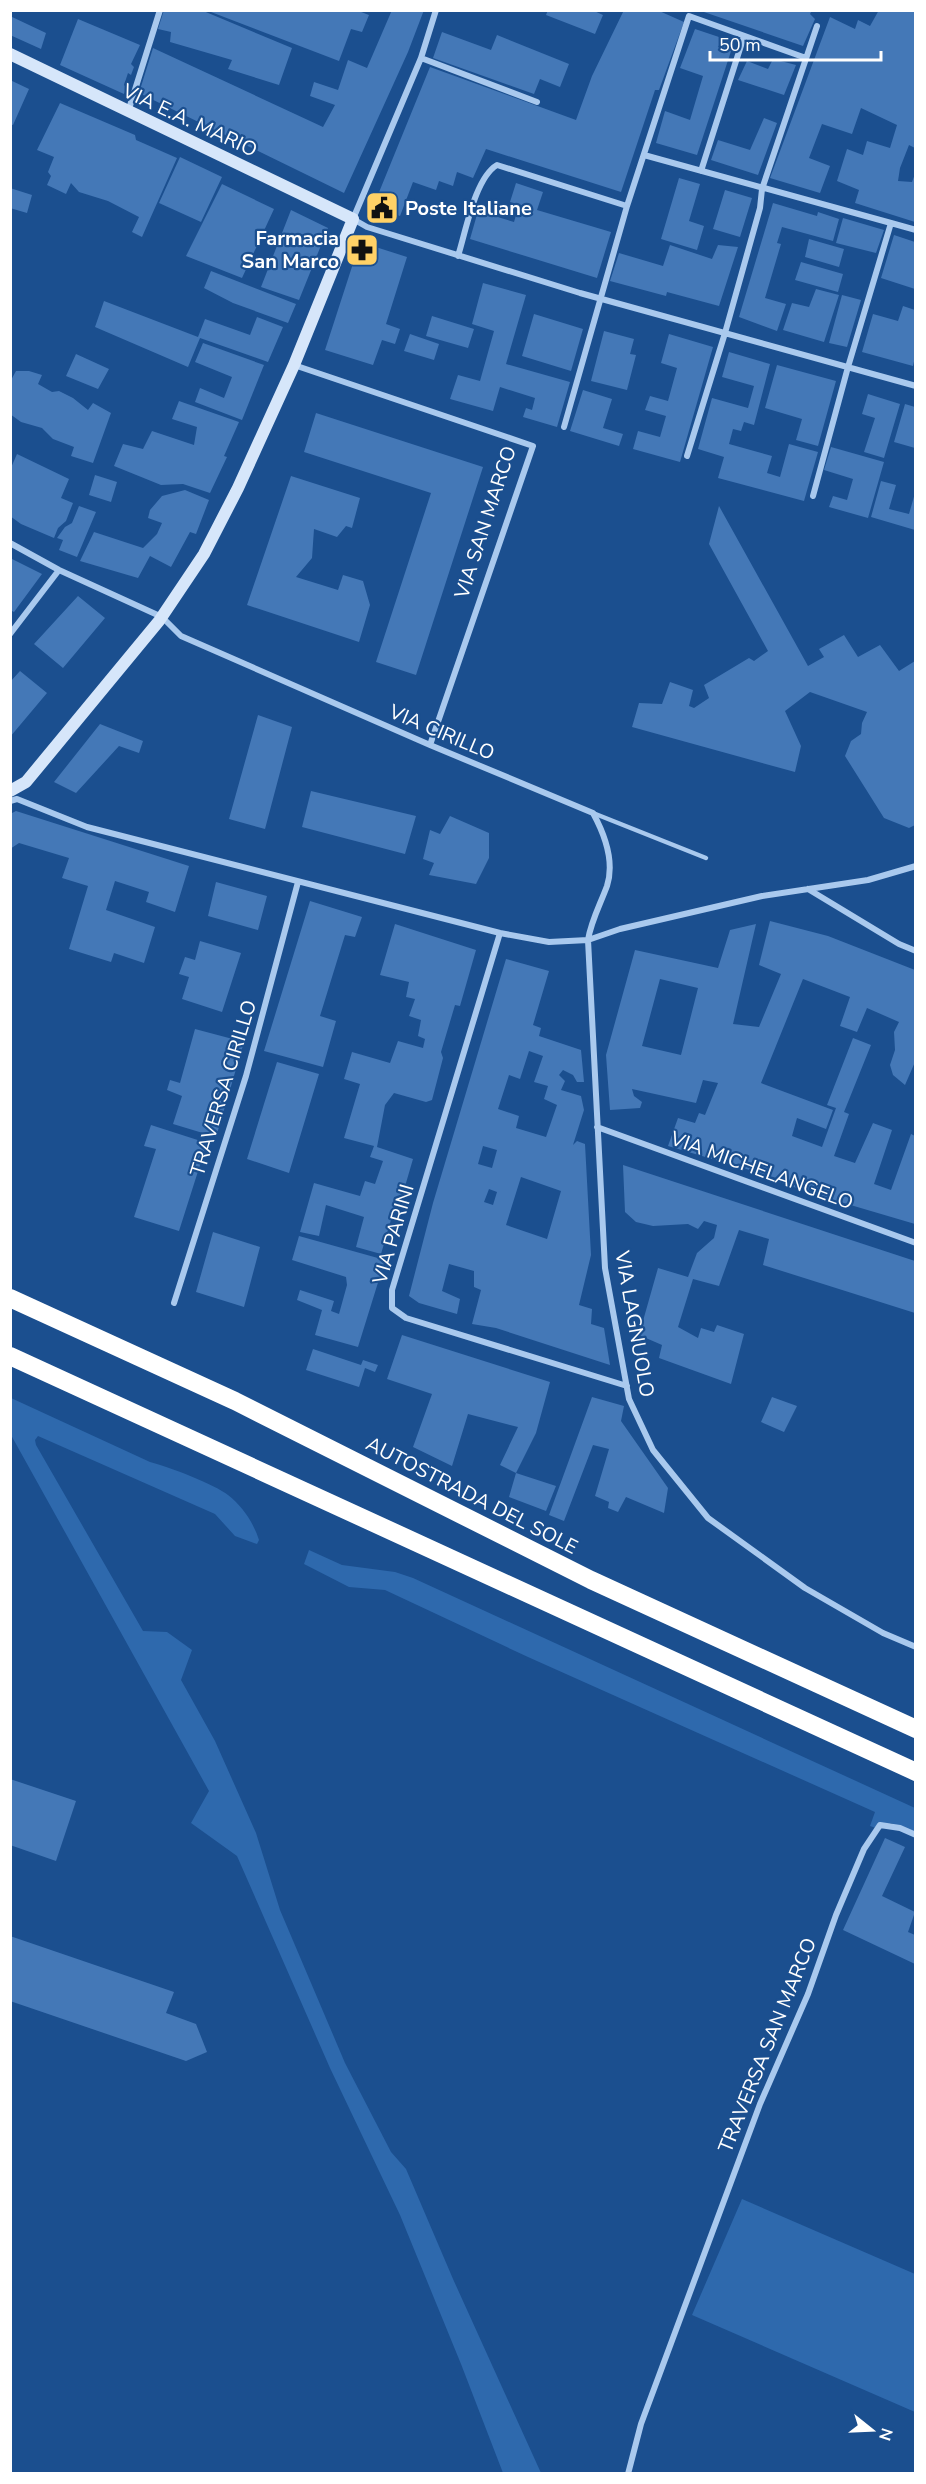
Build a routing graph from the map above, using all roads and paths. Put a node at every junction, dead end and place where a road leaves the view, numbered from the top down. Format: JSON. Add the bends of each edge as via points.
{"nodes":[{"id":1,"x":160,"y":10,"type":"edge"},
{"id":2,"x":436,"y":10,"type":"edge"},
{"id":3,"x":817,"y":26,"type":"dead end"},
{"id":4,"x":744,"y":36,"type":"junction"},
{"id":5,"x":10,"y":54,"type":"edge"},
{"id":6,"x":421,"y":58,"type":"junction"},
{"id":7,"x":806,"y":58,"type":"junction"},
{"id":8,"x":537,"y":102,"type":"dead end"},
{"id":9,"x":128,"y":112,"type":"junction"},
{"id":10,"x":644,"y":154,"type":"junction"},
{"id":11,"x":701,"y":171,"type":"junction"},
{"id":12,"x":762,"y":189,"type":"junction"},
{"id":13,"x":627,"y":206,"type":"junction"},
{"id":14,"x":353,"y":219,"type":"junction"},
{"id":15,"x":891,"y":223,"type":"junction"},
{"id":16,"x":915,"y":230,"type":"edge"},
{"id":17,"x":458,"y":256,"type":"junction"},
{"id":18,"x":600,"y":298,"type":"junction"},
{"id":19,"x":725,"y":333,"type":"junction"},
{"id":20,"x":294,"y":365,"type":"junction"},
{"id":21,"x":848,"y":367,"type":"junction"},
{"id":22,"x":915,"y":386,"type":"edge"},
{"id":23,"x":564,"y":427,"type":"dead end"},
{"id":24,"x":687,"y":456,"type":"dead end"},
{"id":25,"x":813,"y":496,"type":"dead end"},
{"id":26,"x":10,"y":543,"type":"edge"},
{"id":27,"x":59,"y":570,"type":"junction"},
{"id":28,"x":162,"y":617,"type":"junction"},
{"id":29,"x":10,"y":634,"type":"edge"},
{"id":30,"x":430,"y":745,"type":"junction"},
{"id":31,"x":10,"y":791,"type":"edge"},
{"id":32,"x":10,"y":801,"type":"edge"},
{"id":33,"x":593,"y":813,"type":"junction"},
{"id":34,"x":706,"y":858,"type":"dead end"},
{"id":35,"x":915,"y":866,"type":"edge"},
{"id":36,"x":298,"y":882,"type":"junction"},
{"id":37,"x":808,"y":890,"type":"junction"},
{"id":38,"x":500,"y":933,"type":"junction"},
{"id":39,"x":588,"y":940,"type":"junction"},
{"id":40,"x":915,"y":951,"type":"edge"},
{"id":41,"x":597,"y":1126,"type":"junction"},
{"id":42,"x":915,"y":1243,"type":"edge"},
{"id":43,"x":10,"y":1298,"type":"edge"},
{"id":44,"x":174,"y":1303,"type":"dead end"},
{"id":45,"x":10,"y":1356,"type":"edge"},
{"id":46,"x":627,"y":1386,"type":"junction"},
{"id":47,"x":915,"y":1647,"type":"edge"},
{"id":48,"x":915,"y":1729,"type":"edge"},
{"id":49,"x":915,"y":1772,"type":"edge"},
{"id":50,"x":915,"y":1835,"type":"edge"},
{"id":51,"x":628,"y":2474,"type":"edge"}],
"edges":[{"from":1,"to":9,"type":"street"},
{"from":2,"to":6,"type":"street"},
{"from":3,"to":7,"type":"street"},
{"from":4,"to":7,"type":"street"},
{"from":4,"to":10,"type":"street","via":[[689,16]]},
{"from":4,"to":11,"type":"street"},
{"from":5,"to":9,"type":"main road","name":"VIA E.A. MARIO"},
{"from":6,"to":8,"type":"street"},
{"from":6,"to":14,"type":"street"},
{"from":7,"to":12,"type":"street"},
{"from":9,"to":14,"type":"main road","name":"VIA E.A. MARIO"},
{"from":10,"to":11,"type":"street"},
{"from":10,"to":13,"type":"street"},
{"from":11,"to":12,"type":"street"},
{"from":12,"to":15,"type":"street"},
{"from":12,"to":19,"type":"street"},
{"from":13,"to":17,"type":"street","via":[[497,165],[479,188]]},
{"from":13,"to":18,"type":"street"},
{"from":14,"to":17,"type":"street"},
{"from":14,"to":20,"type":"main road"},
{"from":15,"to":16,"type":"street"},
{"from":15,"to":21,"type":"street"},
{"from":17,"to":18,"type":"street"},
{"from":18,"to":19,"type":"street"},
{"from":18,"to":23,"type":"street"},
{"from":19,"to":21,"type":"street"},
{"from":19,"to":24,"type":"street"},
{"from":20,"to":28,"type":"main road","via":[[204,554]]},
{"from":20,"to":30,"type":"street","name":"VIA SAN MARCO","via":[[533,446]]},
{"from":21,"to":22,"type":"street"},
{"from":21,"to":25,"type":"street"},
{"from":26,"to":27,"type":"street","name":"VIA CIRILLO"},
{"from":27,"to":28,"type":"street","name":"VIA CIRILLO"},
{"from":27,"to":29,"type":"street"},
{"from":28,"to":30,"type":"street","name":"VIA CIRILLO","via":[[181,636]]},
{"from":28,"to":31,"type":"main road","via":[[26,782]]},
{"from":30,"to":33,"type":"street","name":"VIA CIRILLO"},
{"from":32,"to":36,"type":"street","via":[[17,799],[87,827]]},
{"from":33,"to":34,"type":"lane"},
{"from":33,"to":39,"type":"street","via":[[605,836],[609,861],[607,884]]},
{"from":35,"to":37,"type":"street","via":[[868,880]]},
{"from":36,"to":38,"type":"street"},
{"from":36,"to":44,"type":"street","name":"TRAVERSA CIRILLO","via":[[246,1076]]},
{"from":37,"to":39,"type":"street","via":[[762,896]]},
{"from":37,"to":40,"type":"street"},
{"from":38,"to":39,"type":"street","via":[[549,942]]},
{"from":38,"to":46,"type":"street","name":"VIA PARINI","via":[[392,1290],[392,1308],[405,1318]]},
{"from":39,"to":41,"type":"street","name":"VIA LAGNUOLO"},
{"from":41,"to":42,"type":"street","name":"VIA MICHELANGELO"},
{"from":41,"to":46,"type":"street","name":"VIA LAGNUOLO","via":[[605,1268]]},
{"from":43,"to":48,"type":"highway","name":"AUTOSTRADA DEL SOLE","via":[[235,1401],[591,1580]]},
{"from":45,"to":49,"type":"highway"},
{"from":46,"to":47,"type":"street","name":"VIA LAGNUOLO","via":[[629,1399],[653,1450],[708,1518],[805,1588]]},
{"from":50,"to":51,"type":"street","name":"TRAVERSA SAN MARCO","via":[[880,1825],[864,1849],[808,1994],[759,2104],[641,2424]]}]}
